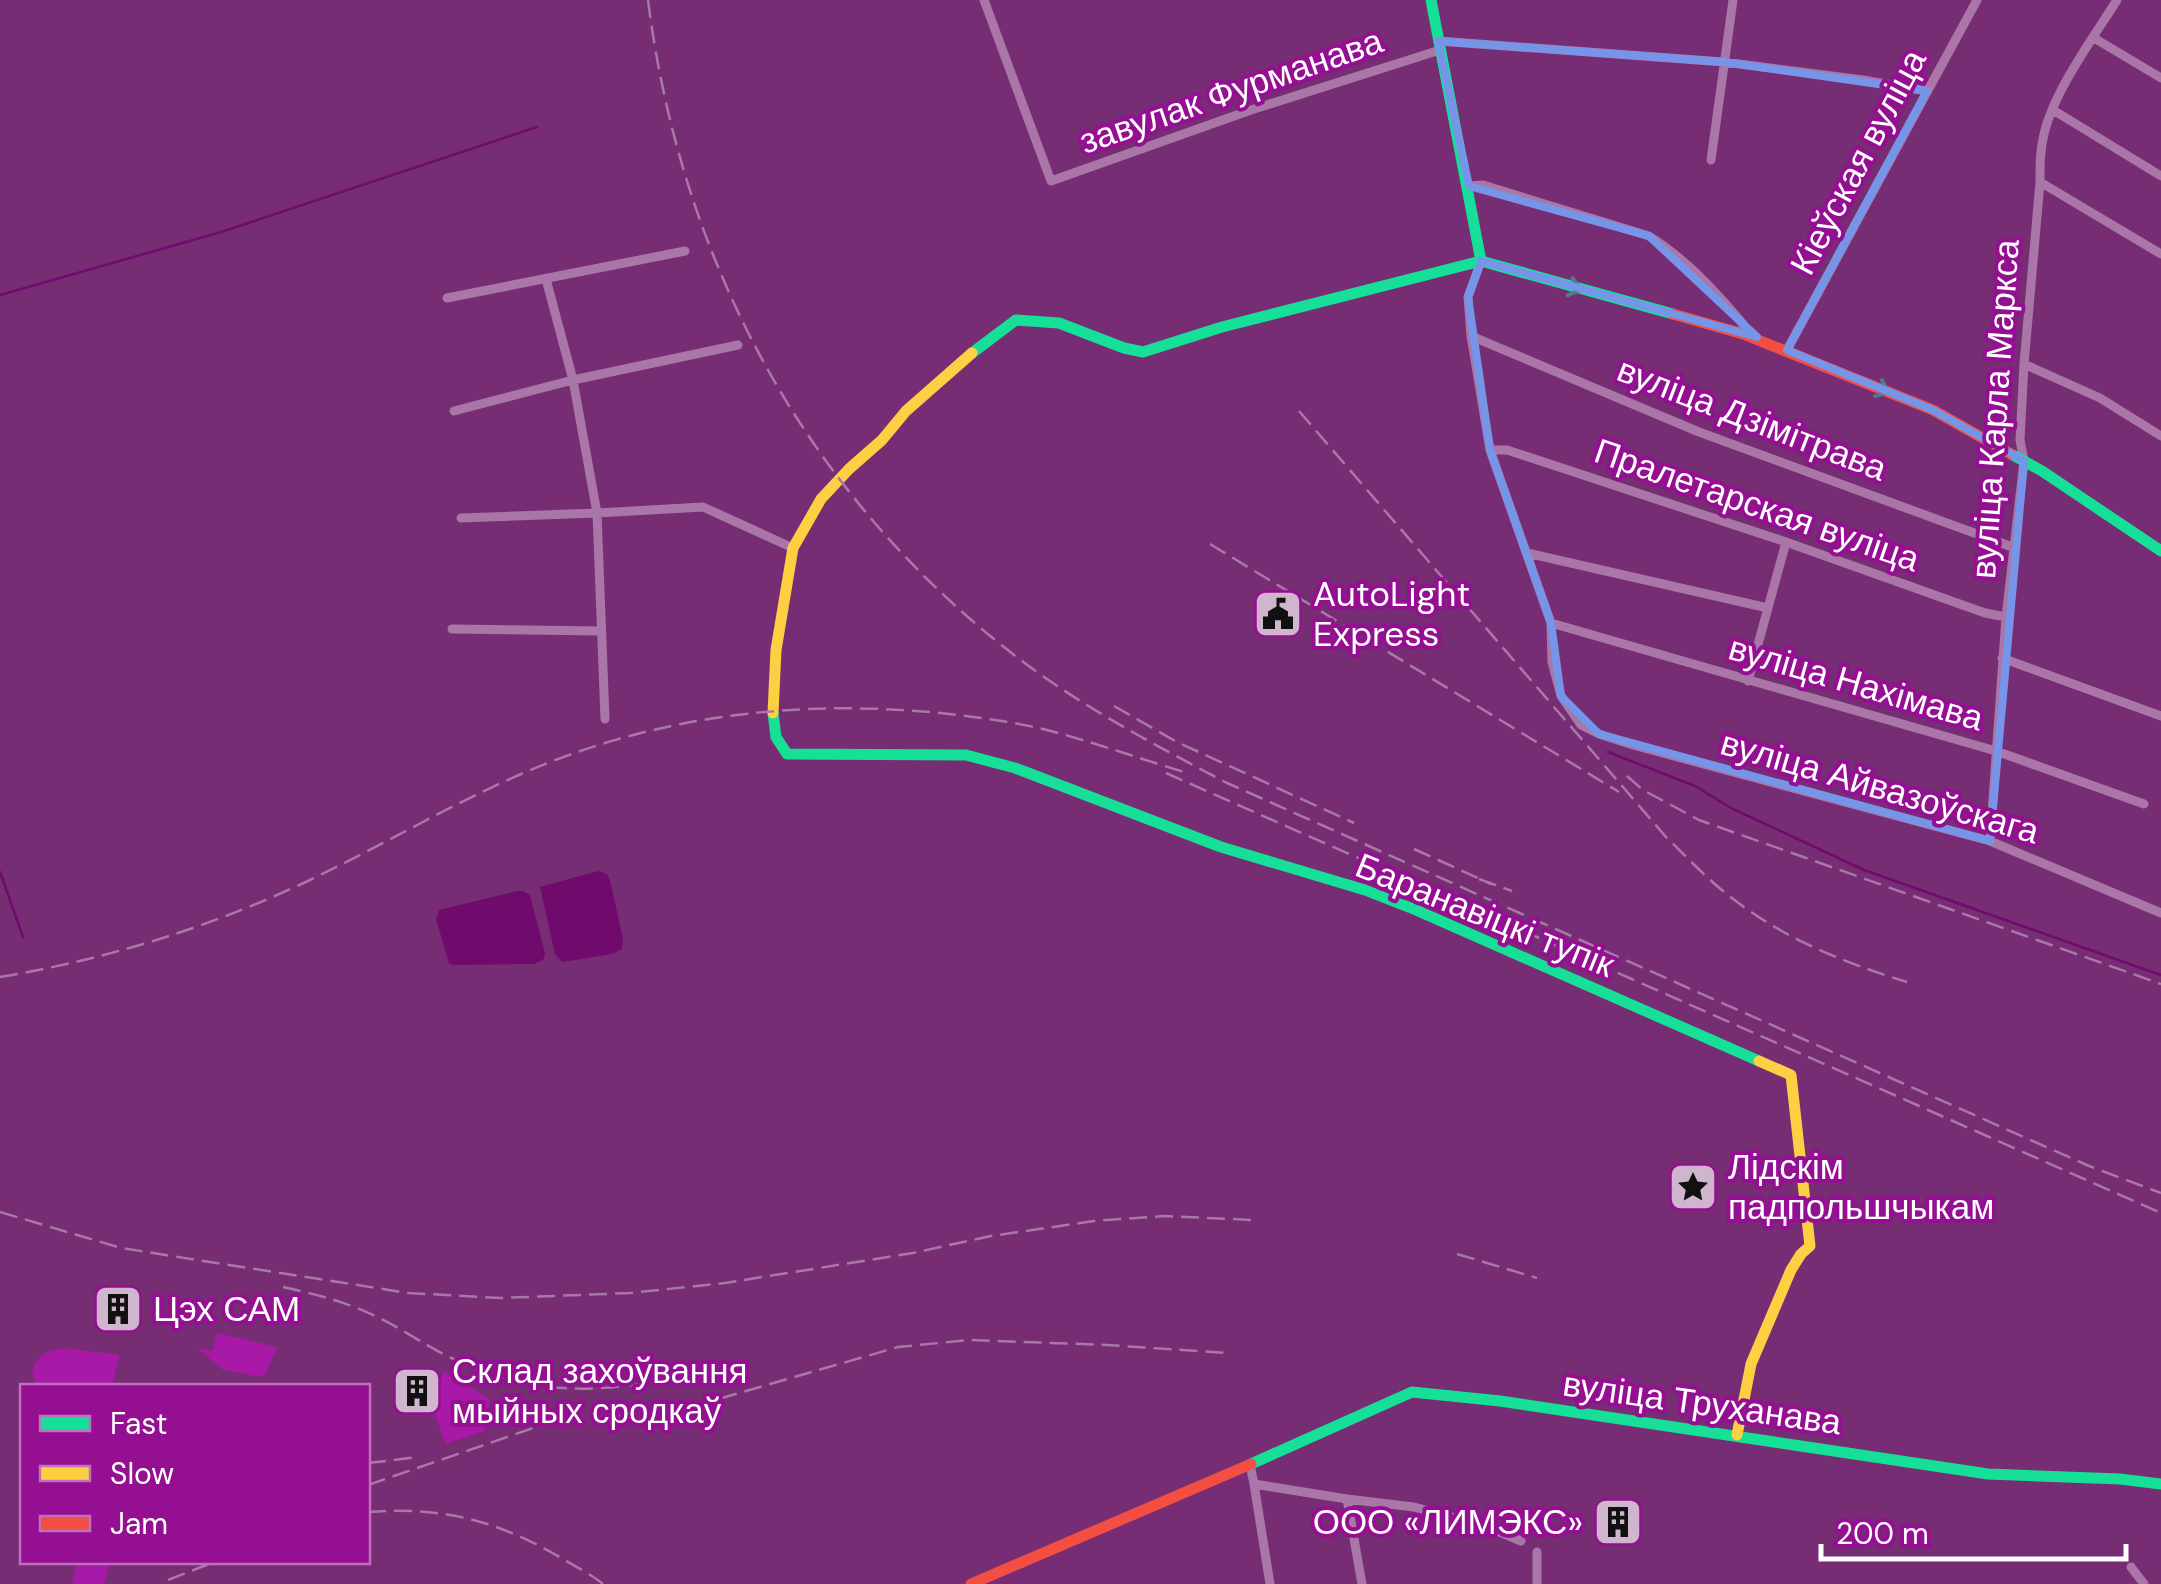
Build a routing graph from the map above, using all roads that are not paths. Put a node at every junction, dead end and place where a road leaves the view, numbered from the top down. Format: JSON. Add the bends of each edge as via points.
{"nodes":[{"id":1,"x":984,"y":0,"type":"edge"},
{"id":2,"x":1431,"y":0,"type":"edge"},
{"id":3,"x":1733,"y":0,"type":"edge"},
{"id":4,"x":1977,"y":0,"type":"edge"},
{"id":5,"x":2117,"y":0,"type":"edge"},
{"id":6,"x":2094,"y":38,"type":"junction"},
{"id":7,"x":1439,"y":46,"type":"junction"},
{"id":8,"x":1724,"y":62,"type":"junction"},
{"id":9,"x":2161,"y":78,"type":"edge"},
{"id":10,"x":1927,"y":91,"type":"junction"},
{"id":11,"x":2052,"y":110,"type":"junction"},
{"id":12,"x":1710,"y":160,"type":"dead end"},
{"id":13,"x":2161,"y":176,"type":"edge"},
{"id":14,"x":2040,"y":182,"type":"junction"},
{"id":15,"x":1468,"y":186,"type":"junction"},
{"id":16,"x":684,"y":251,"type":"dead end"},
{"id":17,"x":2161,"y":254,"type":"edge"},
{"id":18,"x":1481,"y":261,"type":"junction"},
{"id":19,"x":546,"y":280,"type":"junction"},
{"id":20,"x":447,"y":298,"type":"dead end"},
{"id":21,"x":1743,"y":334,"type":"junction"},
{"id":22,"x":1471,"y":336,"type":"junction"},
{"id":23,"x":738,"y":345,"type":"dead end"},
{"id":24,"x":1787,"y":350,"type":"junction"},
{"id":25,"x":2024,"y":364,"type":"junction"},
{"id":26,"x":573,"y":380,"type":"junction"},
{"id":27,"x":454,"y":411,"type":"dead end"},
{"id":28,"x":2161,"y":436,"type":"edge"},
{"id":29,"x":1490,"y":450,"type":"junction"},
{"id":30,"x":2024,"y":461,"type":"junction"},
{"id":31,"x":597,"y":513,"type":"junction"},
{"id":32,"x":461,"y":518,"type":"dead end"},
{"id":33,"x":1786,"y":542,"type":"junction"},
{"id":34,"x":793,"y":548,"type":"junction"},
{"id":35,"x":2015,"y":548,"type":"junction"},
{"id":36,"x":2161,"y":551,"type":"edge"},
{"id":37,"x":1527,"y":553,"type":"junction"},
{"id":38,"x":1768,"y":608,"type":"junction"},
{"id":39,"x":2006,"y":617,"type":"junction"},
{"id":40,"x":1551,"y":622,"type":"junction"},
{"id":41,"x":452,"y":629,"type":"dead end"},
{"id":42,"x":600,"y":632,"type":"junction"},
{"id":43,"x":2002,"y":658,"type":"junction"},
{"id":44,"x":1748,"y":681,"type":"junction"},
{"id":45,"x":2161,"y":716,"type":"edge"},
{"id":46,"x":605,"y":719,"type":"dead end"},
{"id":47,"x":1996,"y":752,"type":"junction"},
{"id":48,"x":2144,"y":804,"type":"dead end"},
{"id":49,"x":1990,"y":842,"type":"junction"},
{"id":50,"x":2161,"y":912,"type":"edge"},
{"id":51,"x":1737,"y":1435,"type":"junction"},
{"id":52,"x":1250,"y":1465,"type":"junction"},
{"id":53,"x":1254,"y":1484,"type":"junction"},
{"id":54,"x":2161,"y":1484,"type":"edge"},
{"id":55,"x":1347,"y":1499,"type":"junction"},
{"id":56,"x":1521,"y":1541,"type":"dead end"},
{"id":57,"x":1536,"y":1552,"type":"dead end"},
{"id":58,"x":2131,"y":1567,"type":"dead end"},
{"id":59,"x":971,"y":1584,"type":"edge"},
{"id":60,"x":1270,"y":1584,"type":"edge"},
{"id":61,"x":1362,"y":1584,"type":"edge"},
{"id":62,"x":1537,"y":1584,"type":"edge"},
{"id":63,"x":2144,"y":1584,"type":"edge"}],
"edges":[{"from":1,"to":7,"type":"street","name":"завулак Фурманава","via":[[1051,181]]},
{"from":2,"to":7,"type":"street"},
{"from":3,"to":8,"type":"street"},
{"from":4,"to":10,"type":"street","name":"Кіеўская вуліца"},
{"from":5,"to":6,"type":"street","name":"вуліца Карла Маркса"},
{"from":6,"to":9,"type":"street"},
{"from":6,"to":11,"type":"street","name":"вуліца Карла Маркса"},
{"from":7,"to":8,"type":"street"},
{"from":7,"to":15,"type":"street"},
{"from":8,"to":10,"type":"street"},
{"from":8,"to":12,"type":"street"},
{"from":10,"to":24,"type":"street","name":"Кіеўская вуліца"},
{"from":11,"to":13,"type":"street"},
{"from":11,"to":14,"type":"street","name":"вуліца Карла Маркса"},
{"from":14,"to":17,"type":"street"},
{"from":14,"to":25,"type":"street","name":"вуліца Карла Маркса"},
{"from":15,"to":18,"type":"street"},
{"from":15,"to":21,"type":"street","via":[[1650,236],[1732,312]]},
{"from":16,"to":19,"type":"street"},
{"from":18,"to":21,"type":"street","one_way":true},
{"from":18,"to":22,"type":"street","via":[[1468,297]]},
{"from":18,"to":34,"type":"street","via":[[1143,352],[1060,324],[1016,320],[964,358],[849,469]]},
{"from":19,"to":20,"type":"street"},
{"from":19,"to":26,"type":"street"},
{"from":21,"to":24,"type":"street"},
{"from":22,"to":29,"type":"street"},
{"from":22,"to":35,"type":"street","name":"вуліца Дзімітрава","via":[[1699,432]]},
{"from":23,"to":26,"type":"street"},
{"from":24,"to":30,"type":"street","one_way":true,"via":[[1932,410]]},
{"from":25,"to":28,"type":"street","via":[[2100,398]]},
{"from":25,"to":30,"type":"street","name":"вуліца Карла Маркса"},
{"from":26,"to":27,"type":"street"},
{"from":26,"to":31,"type":"street"},
{"from":29,"to":33,"type":"street","name":"Пралетарская вуліца","via":[[1507,450]]},
{"from":29,"to":37,"type":"street"},
{"from":30,"to":35,"type":"street","name":"вуліца Карла Маркса"},
{"from":30,"to":36,"type":"street"},
{"from":31,"to":32,"type":"street"},
{"from":31,"to":34,"type":"street","via":[[703,507]]},
{"from":31,"to":42,"type":"street"},
{"from":33,"to":38,"type":"street"},
{"from":33,"to":39,"type":"street","name":"Пралетарская вуліца"},
{"from":34,"to":51,"type":"street","name":"Баранавіцкі тупік","via":[[773,710],[776,737],[787,754],[966,755],[1015,768],[1221,848],[1416,910],[1791,1075],[1810,1246],[1791,1270],[1751,1364]]},
{"from":35,"to":39,"type":"street","name":"вуліца Карла Маркса"},
{"from":37,"to":38,"type":"street"},
{"from":37,"to":40,"type":"street"},
{"from":38,"to":44,"type":"street"},
{"from":39,"to":43,"type":"street","name":"вуліца Карла Маркса"},
{"from":40,"to":44,"type":"street","name":"вуліца Нахімава"},
{"from":40,"to":49,"type":"street","name":"вуліца Айвазоўскага","via":[[1561,696],[1581,725]]},
{"from":41,"to":42,"type":"street"},
{"from":42,"to":46,"type":"street"},
{"from":43,"to":45,"type":"street"},
{"from":43,"to":47,"type":"street","name":"вуліца Карла Маркса"},
{"from":44,"to":47,"type":"street","name":"вуліца Нахімава"},
{"from":47,"to":48,"type":"street","name":"вуліца Нахімава"},
{"from":47,"to":49,"type":"street","name":"вуліца Карла Маркса"},
{"from":49,"to":50,"type":"street","name":"вуліца Айвазоўскага"},
{"from":51,"to":52,"type":"street","name":"вуліца Труханава","via":[[1412,1392]]},
{"from":51,"to":54,"type":"street","name":"вуліца Труханава","via":[[1988,1474]]},
{"from":52,"to":53,"type":"street"},
{"from":52,"to":59,"type":"street","name":"вуліца Труханава"},
{"from":53,"to":55,"type":"street"},
{"from":53,"to":60,"type":"street"},
{"from":55,"to":56,"type":"street","via":[[1414,1507]]},
{"from":55,"to":61,"type":"street"},
{"from":57,"to":62,"type":"street"},
{"from":58,"to":63,"type":"street"}]}
